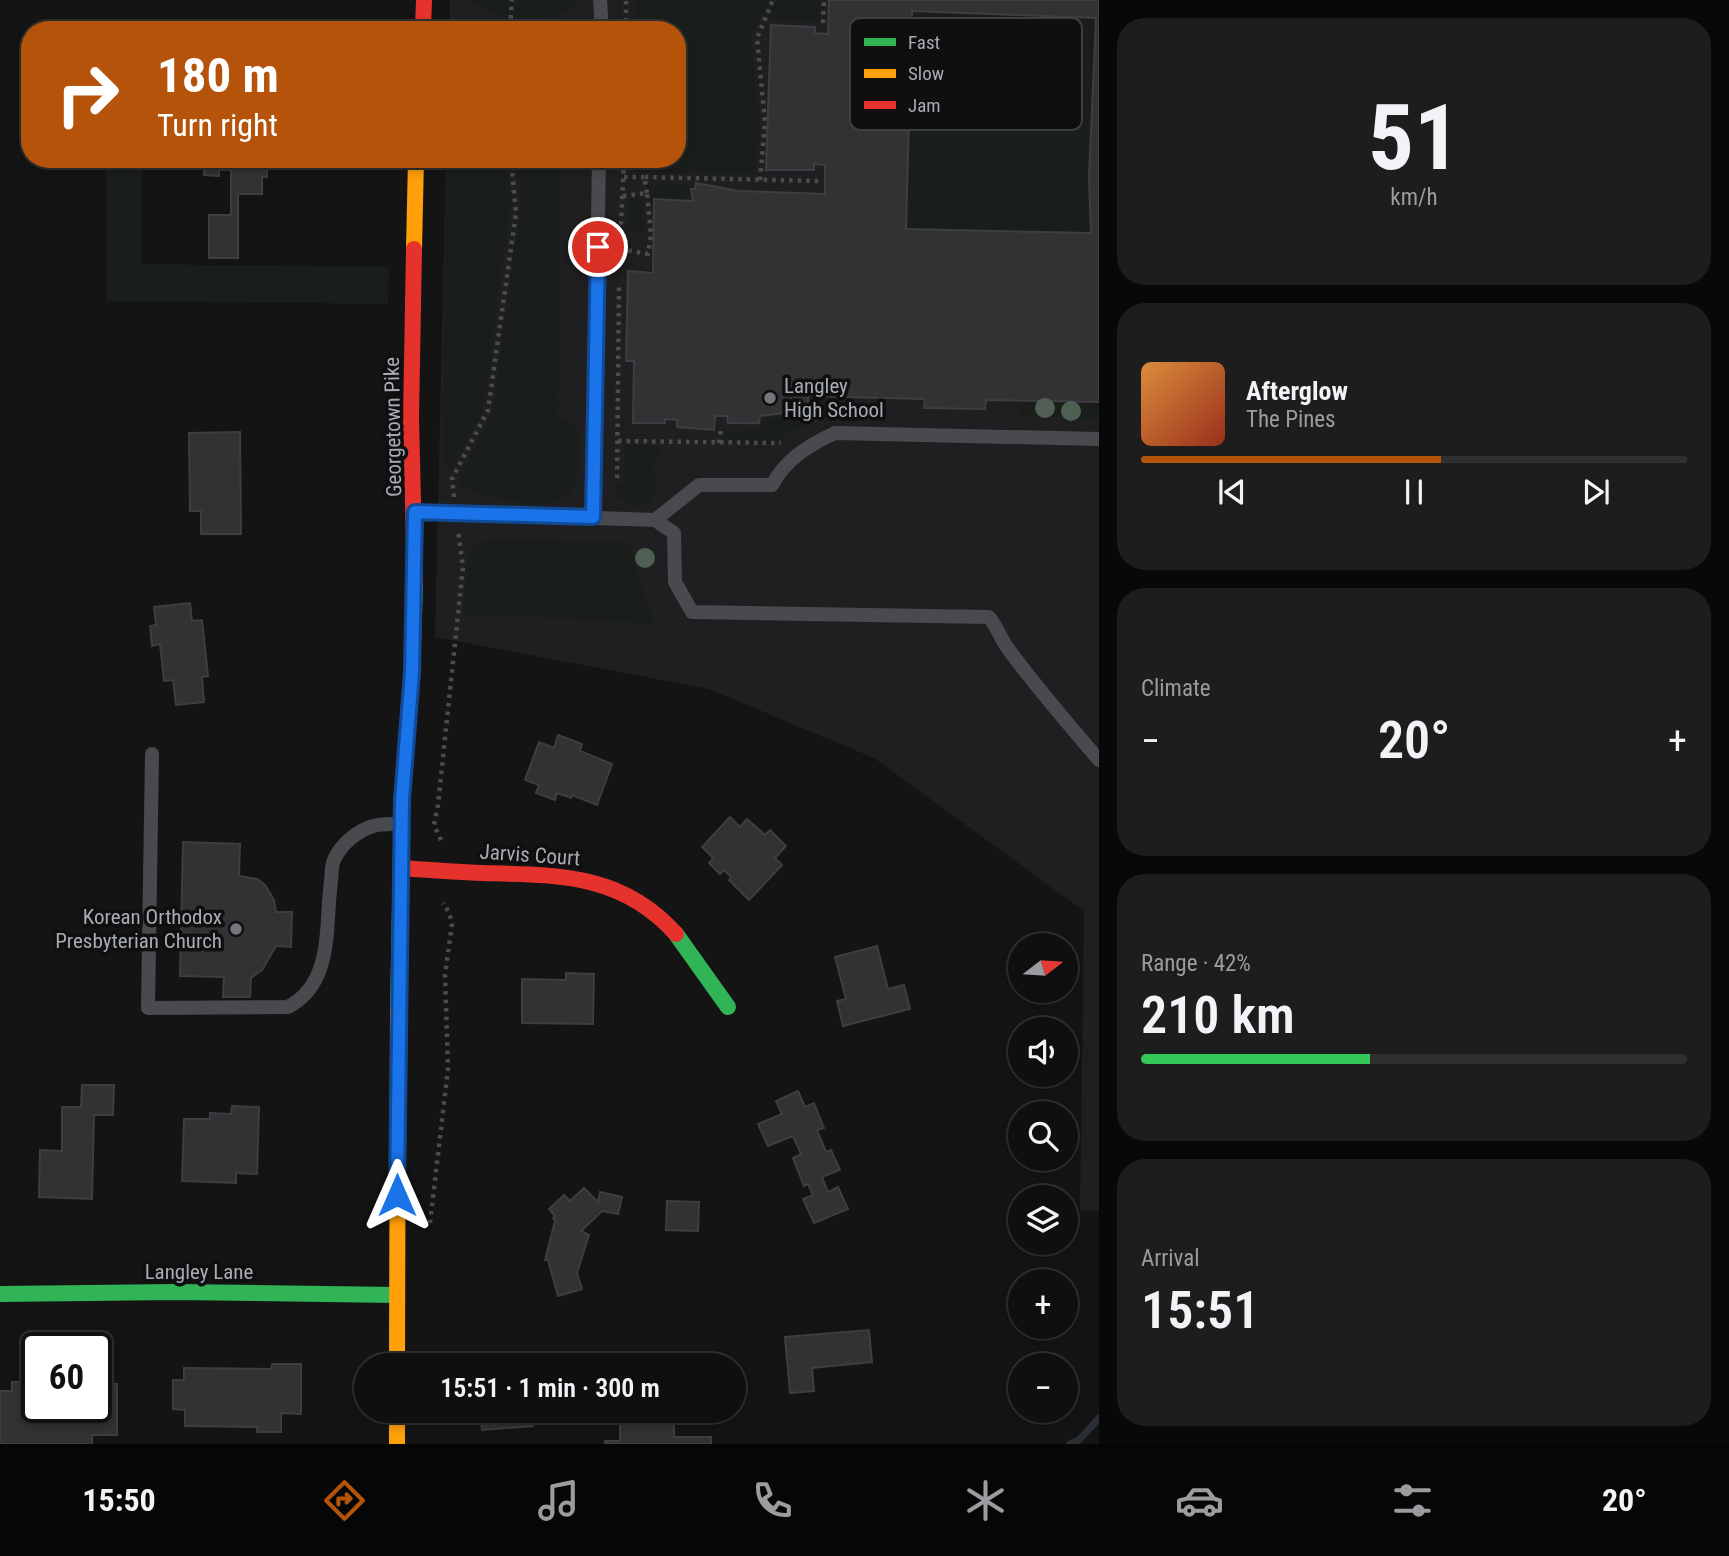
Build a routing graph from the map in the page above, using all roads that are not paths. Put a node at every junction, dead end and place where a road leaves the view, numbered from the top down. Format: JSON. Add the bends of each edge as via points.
{"nodes":[{"id":1,"x":424,"y":0,"type":"edge"},
{"id":2,"x":600,"y":0,"type":"edge"},
{"id":3,"x":423,"y":21,"type":"edge"},
{"id":4,"x":601,"y":21,"type":"edge"},
{"id":5,"x":416,"y":168,"type":"edge"},
{"id":6,"x":599,"y":168,"type":"edge"},
{"id":7,"x":1099,"y":439,"type":"edge"},
{"id":8,"x":415,"y":512,"type":"junction"},
{"id":9,"x":593,"y":517,"type":"junction"},
{"id":10,"x":655,"y":520,"type":"junction"},
{"id":11,"x":152,"y":754,"type":"dead end"},
{"id":12,"x":1099,"y":760,"type":"edge"},
{"id":13,"x":401,"y":824,"type":"junction"},
{"id":14,"x":401,"y":868,"type":"junction"},
{"id":15,"x":728,"y":1007,"type":"dead end"},
{"id":16,"x":0,"y":1294,"type":"edge"},
{"id":17,"x":397,"y":1295,"type":"junction"},
{"id":18,"x":397,"y":1353,"type":"edge"},
{"id":19,"x":397,"y":1423,"type":"edge"},
{"id":20,"x":397,"y":1444,"type":"edge"}],
"edges":[{"from":1,"to":3,"type":"main road"},
{"from":2,"to":4,"type":"lane"},
{"from":5,"to":8,"type":"main road","name":"Georgetown Pike","via":[[411,418]]},
{"from":6,"to":9,"type":"lane"},
{"from":7,"to":10,"type":"lane","via":[[835,433],[811,444],[779,472],[772,485],[699,485]]},
{"from":8,"to":9,"type":"lane"},
{"from":8,"to":13,"type":"main road","name":"Georgetown Pike","via":[[412,672]]},
{"from":9,"to":10,"type":"lane"},
{"from":10,"to":12,"type":"lane","via":[[674,533],[675,582],[692,612],[989,617],[1021,666]]},
{"from":11,"to":13,"type":"lane","via":[[148,1008],[288,1007],[300,1001],[317,978],[328,938],[334,860],[351,836],[375,825]]},
{"from":13,"to":14,"type":"main road","name":"Georgetown Pike"},
{"from":14,"to":15,"type":"main road","name":"Jarvis Court","via":[[555,874],[603,883],[658,916],[695,957]]},
{"from":14,"to":17,"type":"main road","name":"Georgetown Pike"},
{"from":16,"to":17,"type":"main road","name":"Langley Lane"},
{"from":17,"to":18,"type":"main road","name":"Georgetown Pike"},
{"from":19,"to":20,"type":"main road"}]}
